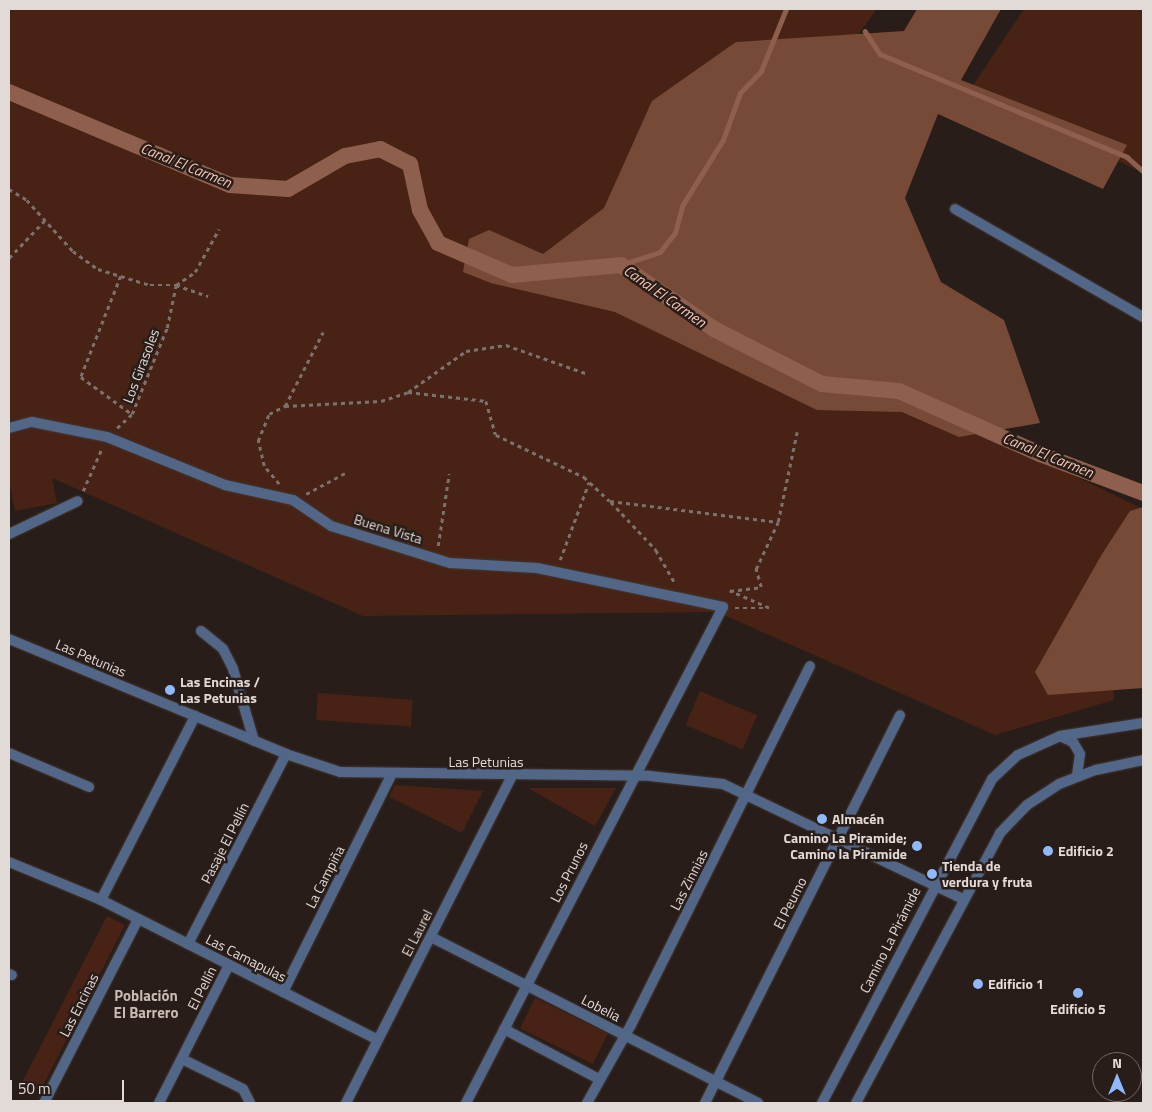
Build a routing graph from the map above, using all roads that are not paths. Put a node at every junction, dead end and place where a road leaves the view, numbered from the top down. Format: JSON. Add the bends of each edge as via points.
{"nodes":[{"id":1,"x":955,"y":209,"type":"dead end"},
{"id":2,"x":1143,"y":317,"type":"edge"},
{"id":3,"x":9,"y":428,"type":"edge"},
{"id":4,"x":78,"y":501,"type":"road end"},
{"id":5,"x":9,"y":534,"type":"edge"},
{"id":6,"x":201,"y":631,"type":"dead end"},
{"id":7,"x":9,"y":639,"type":"edge"},
{"id":8,"x":696,"y":653,"type":"joint"},
{"id":9,"x":810,"y":666,"type":"dead end"},
{"id":10,"x":900,"y":715,"type":"dead end"},
{"id":11,"x":195,"y":716,"type":"junction"},
{"id":12,"x":1143,"y":723,"type":"edge"},
{"id":13,"x":1060,"y":736,"type":"junction"},
{"id":14,"x":254,"y":741,"type":"junction"},
{"id":15,"x":9,"y":753,"type":"edge"},
{"id":16,"x":286,"y":754,"type":"junction"},
{"id":17,"x":1143,"y":760,"type":"edge"},
{"id":18,"x":391,"y":775,"type":"junction"},
{"id":19,"x":512,"y":776,"type":"junction"},
{"id":20,"x":1077,"y":776,"type":"junction"},
{"id":21,"x":632,"y":778,"type":"junction"},
{"id":22,"x":89,"y":787,"type":"dead end"},
{"id":23,"x":746,"y":793,"type":"junction"},
{"id":24,"x":838,"y":838,"type":"junction"},
{"id":25,"x":9,"y":862,"type":"edge"},
{"id":26,"x":933,"y":885,"type":"junction"},
{"id":27,"x":963,"y":898,"type":"junction"},
{"id":28,"x":101,"y":900,"type":"junction"},
{"id":29,"x":138,"y":919,"type":"junction"},
{"id":30,"x":431,"y":936,"type":"junction"},
{"id":31,"x":188,"y":944,"type":"junction"},
{"id":32,"x":229,"y":965,"type":"junction"},
{"id":33,"x":527,"y":985,"type":"junction"},
{"id":34,"x":283,"y":992,"type":"junction"},
{"id":35,"x":504,"y":1029,"type":"junction"},
{"id":36,"x":624,"y":1035,"type":"junction"},
{"id":37,"x":378,"y":1040,"type":"junction"},
{"id":38,"x":182,"y":1059,"type":"junction"},
{"id":39,"x":599,"y":1079,"type":"junction"},
{"id":40,"x":716,"y":1082,"type":"junction"},
{"id":41,"x":44,"y":1103,"type":"edge"},
{"id":42,"x":159,"y":1103,"type":"edge"},
{"id":43,"x":250,"y":1103,"type":"edge"},
{"id":44,"x":346,"y":1103,"type":"edge"},
{"id":45,"x":466,"y":1103,"type":"edge"},
{"id":46,"x":587,"y":1103,"type":"edge"},
{"id":47,"x":705,"y":1103,"type":"edge"},
{"id":48,"x":758,"y":1103,"type":"edge"},
{"id":49,"x":822,"y":1103,"type":"edge"},
{"id":50,"x":856,"y":1103,"type":"edge"}],
"edges":[{"from":1,"to":2,"type":"street"},
{"from":3,"to":8,"type":"street","name":"Buena Vista","via":[[32,422],[107,437],[225,485],[293,500],[331,526],[450,563],[556,572],[684,596],[723,607]]},
{"from":4,"to":5,"type":"street"},
{"from":6,"to":14,"type":"street","via":[[223,649],[234,669]]},
{"from":7,"to":11,"type":"street","name":"Las Petunias"},
{"from":8,"to":21,"type":"street","name":"Los Prunos"},
{"from":9,"to":23,"type":"street","name":"Las Zinnias"},
{"from":10,"to":24,"type":"street","name":"El Peumo"},
{"from":11,"to":14,"type":"street","name":"Las Petunias"},
{"from":11,"to":28,"type":"street"},
{"from":12,"to":13,"type":"street","name":"Camino La Pirámide"},
{"from":13,"to":20,"type":"street","via":[[1073,742],[1080,754]]},
{"from":13,"to":26,"type":"street","name":"Camino La Pirámide","via":[[1018,755],[992,779]]},
{"from":14,"to":16,"type":"street","name":"Las Petunias"},
{"from":15,"to":22,"type":"street"},
{"from":16,"to":18,"type":"street","name":"Las Petunias","via":[[340,772]]},
{"from":16,"to":31,"type":"street","name":"Pasaje El Pellín"},
{"from":17,"to":20,"type":"street"},
{"from":18,"to":19,"type":"street","name":"Las Petunias"},
{"from":18,"to":34,"type":"street","name":"La Campiña"},
{"from":19,"to":21,"type":"street","name":"Las Petunias"},
{"from":19,"to":30,"type":"street","name":"El Laurel"},
{"from":20,"to":27,"type":"street","via":[[1043,794],[1013,818],[989,848]]},
{"from":21,"to":23,"type":"street","name":"Las Petunias","via":[[702,781]]},
{"from":21,"to":33,"type":"street","name":"Los Prunos"},
{"from":23,"to":24,"type":"street","name":"Las Petunias"},
{"from":23,"to":36,"type":"street","name":"Las Zinnias"},
{"from":24,"to":26,"type":"street","name":"Las Petunias"},
{"from":24,"to":40,"type":"street","name":"El Peumo"},
{"from":25,"to":28,"type":"street","name":"Las Camapulas"},
{"from":26,"to":27,"type":"street","name":"Las Petunias"},
{"from":26,"to":49,"type":"street","name":"Camino La Pirámide"},
{"from":27,"to":50,"type":"street"},
{"from":28,"to":29,"type":"street","name":"Las Camapulas"},
{"from":29,"to":31,"type":"street","name":"Las Camapulas"},
{"from":29,"to":41,"type":"street","name":"Las Encinas"},
{"from":30,"to":33,"type":"street","name":"Lobelia"},
{"from":30,"to":37,"type":"street","name":"El Laurel"},
{"from":31,"to":32,"type":"street","name":"Las Camapulas"},
{"from":32,"to":34,"type":"street","name":"Las Camapulas"},
{"from":32,"to":38,"type":"street","name":"El Pellín"},
{"from":33,"to":35,"type":"street","name":"Los Prunos"},
{"from":33,"to":36,"type":"street","name":"Lobelia"},
{"from":34,"to":37,"type":"street","name":"Las Camapulas"},
{"from":35,"to":39,"type":"street"},
{"from":35,"to":45,"type":"street","name":"Los Prunos"},
{"from":36,"to":39,"type":"street","name":"Las Zinnias"},
{"from":36,"to":40,"type":"street","name":"Lobelia"},
{"from":37,"to":44,"type":"street","name":"El Laurel"},
{"from":38,"to":42,"type":"street","name":"El Pellín"},
{"from":38,"to":43,"type":"street","via":[[243,1089]]},
{"from":39,"to":46,"type":"street","name":"Las Zinnias"},
{"from":40,"to":47,"type":"street","name":"El Peumo"},
{"from":40,"to":48,"type":"street","name":"Lobelia"}]}
